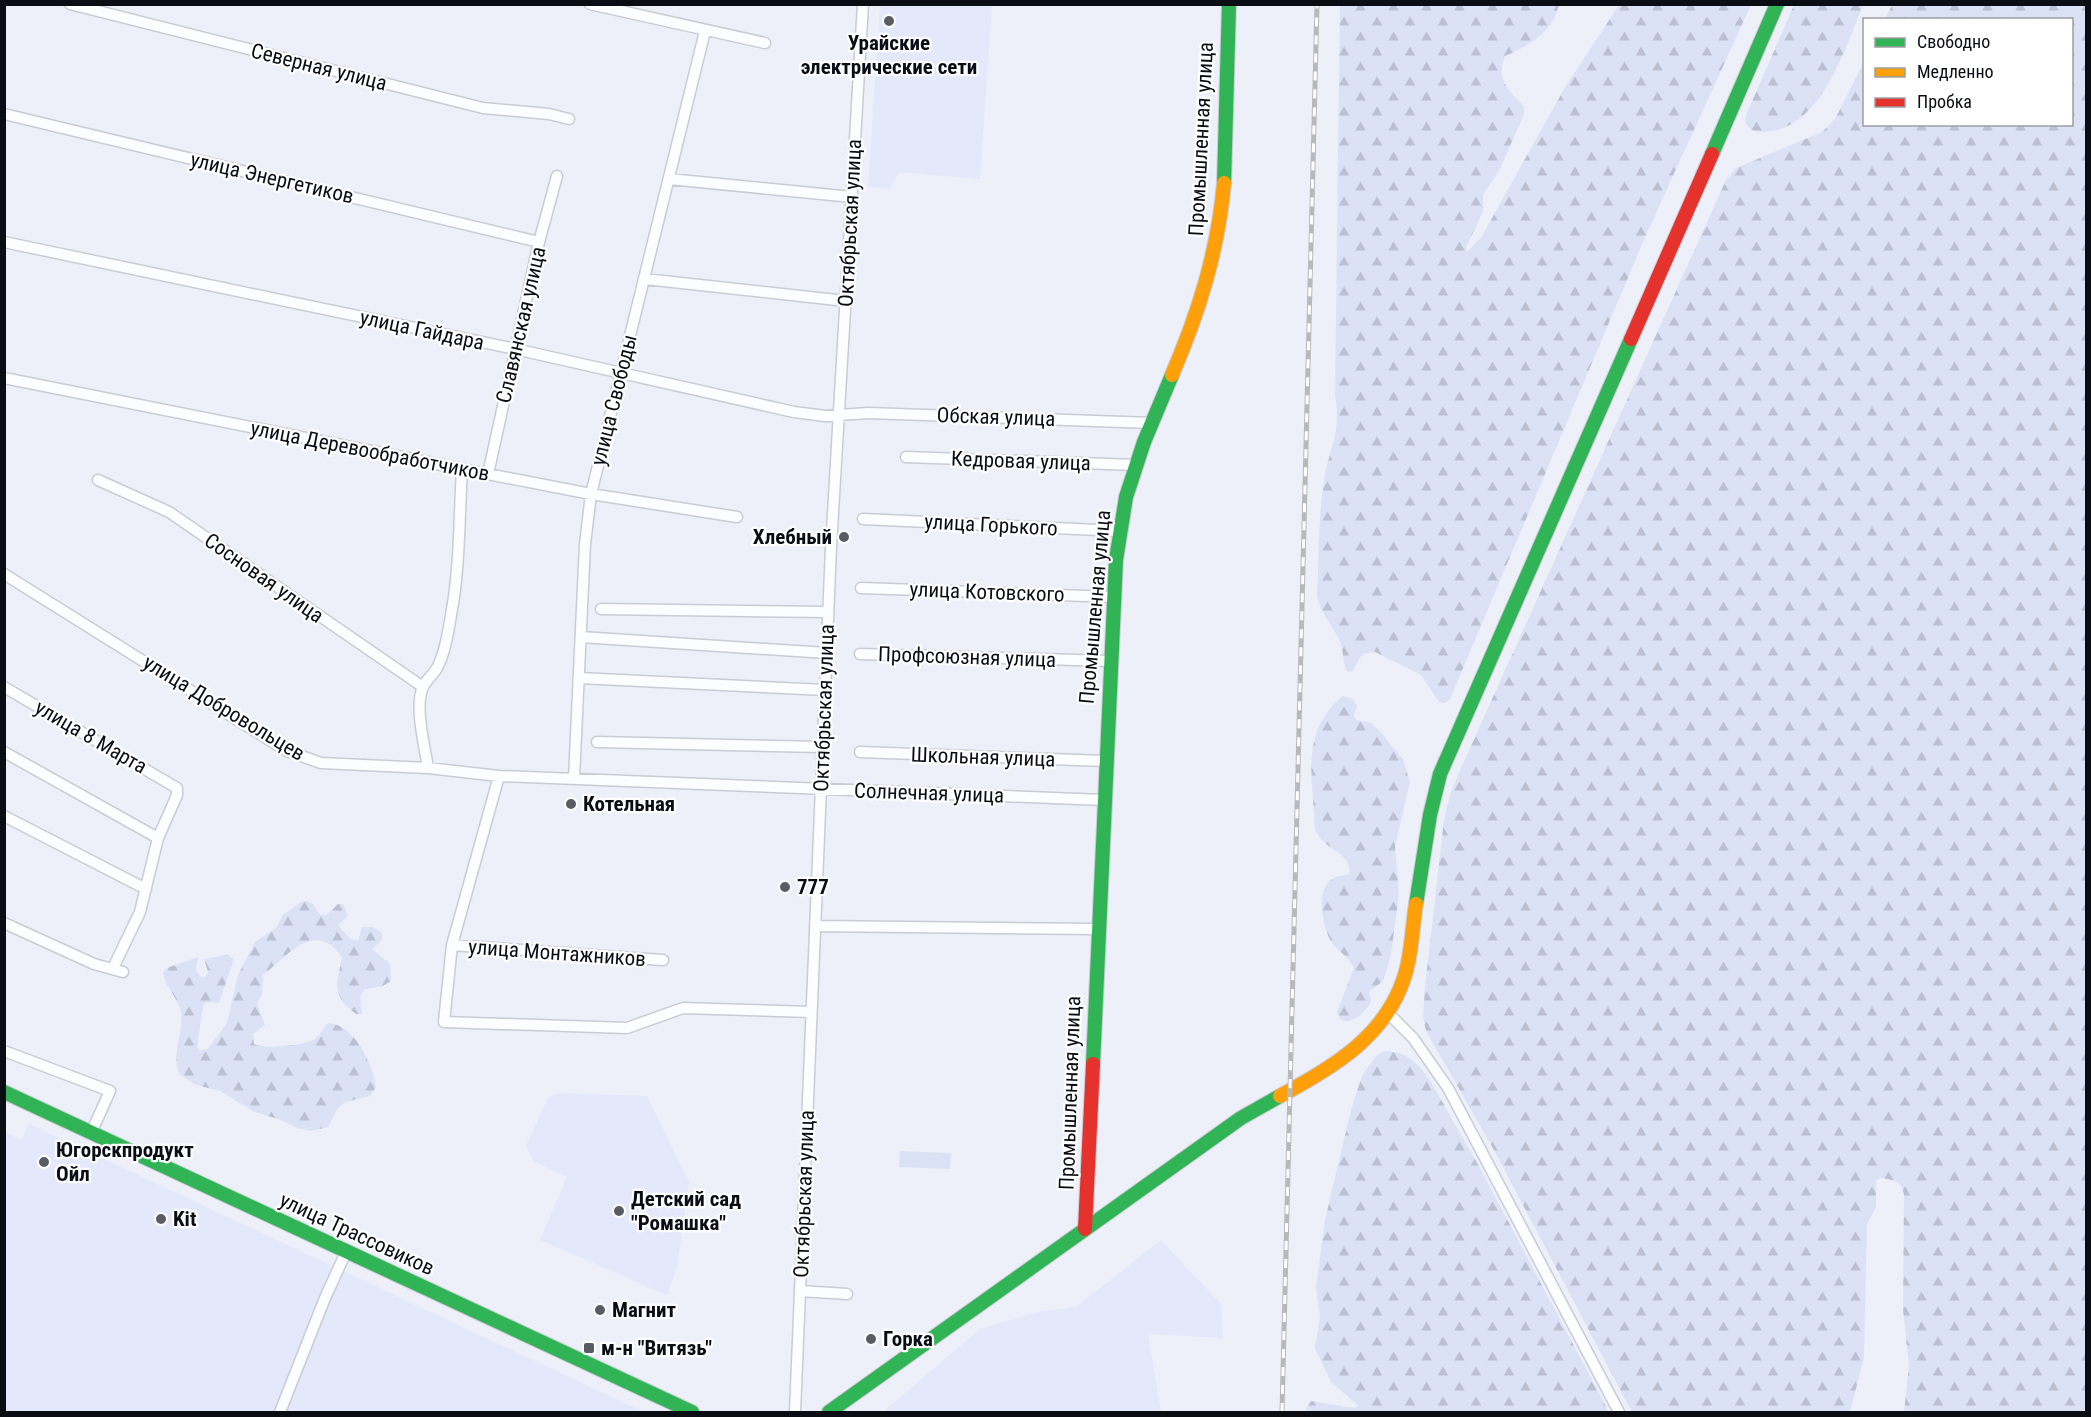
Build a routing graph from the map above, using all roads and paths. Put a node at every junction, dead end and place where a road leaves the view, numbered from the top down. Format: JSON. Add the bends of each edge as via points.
{"nodes":[{"id":1,"x":70,"y":4,"type":"edge"},
{"id":2,"x":590,"y":4,"type":"edge"},
{"id":3,"x":863,"y":4,"type":"edge"},
{"id":4,"x":1228,"y":4,"type":"edge"},
{"id":5,"x":1777,"y":4,"type":"edge"},
{"id":6,"x":705,"y":31,"type":"junction"},
{"id":7,"x":765,"y":43,"type":"dead end"},
{"id":8,"x":4,"y":114,"type":"edge"},
{"id":9,"x":569,"y":119,"type":"dead end"},
{"id":10,"x":557,"y":176,"type":"dead end"},
{"id":11,"x":669,"y":178,"type":"junction"},
{"id":12,"x":852,"y":197,"type":"junction"},
{"id":13,"x":4,"y":242,"type":"edge"},
{"id":14,"x":539,"y":242,"type":"junction"},
{"id":15,"x":645,"y":279,"type":"junction"},
{"id":16,"x":846,"y":301,"type":"junction"},
{"id":17,"x":515,"y":349,"type":"junction"},
{"id":18,"x":622,"y":374,"type":"junction"},
{"id":19,"x":4,"y":378,"type":"edge"},
{"id":20,"x":839,"y":415,"type":"junction"},
{"id":21,"x":1153,"y":423,"type":"junction"},
{"id":22,"x":906,"y":457,"type":"dead end"},
{"id":23,"x":1136,"y":465,"type":"junction"},
{"id":24,"x":462,"y":469,"type":"junction"},
{"id":25,"x":488,"y":474,"type":"junction"},
{"id":26,"x":98,"y":480,"type":"dead end"},
{"id":27,"x":591,"y":494,"type":"junction"},
{"id":28,"x":737,"y":516,"type":"dead end"},
{"id":29,"x":863,"y":519,"type":"dead end"},
{"id":30,"x":1120,"y":531,"type":"junction"},
{"id":31,"x":4,"y":574,"type":"edge"},
{"id":32,"x":861,"y":588,"type":"dead end"},
{"id":33,"x":1114,"y":597,"type":"junction"},
{"id":34,"x":601,"y":609,"type":"dead end"},
{"id":35,"x":828,"y":612,"type":"junction"},
{"id":36,"x":581,"y":636,"type":"junction"},
{"id":37,"x":827,"y":653,"type":"junction"},
{"id":38,"x":860,"y":654,"type":"dead end"},
{"id":39,"x":1111,"y":661,"type":"junction"},
{"id":40,"x":579,"y":678,"type":"junction"},
{"id":41,"x":4,"y":687,"type":"edge"},
{"id":42,"x":423,"y":687,"type":"junction"},
{"id":43,"x":825,"y":690,"type":"junction"},
{"id":44,"x":597,"y":742,"type":"dead end"},
{"id":45,"x":822,"y":747,"type":"junction"},
{"id":46,"x":4,"y":752,"type":"edge"},
{"id":47,"x":860,"y":753,"type":"dead end"},
{"id":48,"x":1105,"y":761,"type":"junction"},
{"id":49,"x":428,"y":768,"type":"junction"},
{"id":50,"x":499,"y":776,"type":"junction"},
{"id":51,"x":574,"y":778,"type":"junction"},
{"id":52,"x":821,"y":789,"type":"junction"},
{"id":53,"x":1103,"y":800,"type":"junction"},
{"id":54,"x":4,"y":816,"type":"edge"},
{"id":55,"x":158,"y":838,"type":"junction"},
{"id":56,"x":146,"y":889,"type":"junction"},
{"id":57,"x":4,"y":923,"type":"edge"},
{"id":58,"x":815,"y":926,"type":"junction"},
{"id":59,"x":1098,"y":929,"type":"junction"},
{"id":60,"x":452,"y":945,"type":"junction"},
{"id":61,"x":663,"y":960,"type":"dead end"},
{"id":62,"x":811,"y":1012,"type":"junction"},
{"id":63,"x":1388,"y":1014,"type":"junction"},
{"id":64,"x":4,"y":1051,"type":"edge"},
{"id":65,"x":4,"y":1092,"type":"edge"},
{"id":66,"x":91,"y":1133,"type":"junction"},
{"id":67,"x":1086,"y":1229,"type":"junction"},
{"id":68,"x":346,"y":1252,"type":"junction"},
{"id":69,"x":800,"y":1291,"type":"junction"},
{"id":70,"x":847,"y":1294,"type":"dead end"},
{"id":71,"x":280,"y":1413,"type":"edge"},
{"id":72,"x":692,"y":1413,"type":"edge"},
{"id":73,"x":795,"y":1413,"type":"edge"},
{"id":74,"x":829,"y":1413,"type":"edge"},
{"id":75,"x":1618,"y":1413,"type":"edge"}],
"edges":[{"from":1,"to":9,"type":"street","name":"Северная улица","via":[[483,108]]},
{"from":2,"to":6,"type":"street"},
{"from":3,"to":12,"type":"street","name":"Октябрьская улица"},
{"from":4,"to":21,"type":"main road","name":"Промышленная улица","via":[[1224,180],[1218,240],[1198,310]]},
{"from":5,"to":63,"type":"main road","via":[[1440,774],[1407,964]]},
{"from":6,"to":7,"type":"street"},
{"from":6,"to":11,"type":"street","name":"улица Свободы"},
{"from":8,"to":14,"type":"street","name":"улица Энергетиков"},
{"from":10,"to":14,"type":"street","name":"Славянская улица"},
{"from":11,"to":12,"type":"street"},
{"from":11,"to":15,"type":"street","name":"улица Свободы"},
{"from":12,"to":16,"type":"street","name":"Октябрьская улица"},
{"from":13,"to":17,"type":"street","name":"улица Гайдара"},
{"from":14,"to":17,"type":"street","name":"Славянская улица"},
{"from":15,"to":16,"type":"street"},
{"from":15,"to":18,"type":"street","name":"улица Свободы"},
{"from":16,"to":20,"type":"street","name":"Октябрьская улица"},
{"from":17,"to":18,"type":"street","name":"улица Гайдара"},
{"from":17,"to":25,"type":"street","name":"Славянская улица"},
{"from":18,"to":20,"type":"street","name":"улица Гайдара","via":[[794,412]]},
{"from":18,"to":27,"type":"street","name":"улица Свободы"},
{"from":19,"to":24,"type":"street","name":"улица Деревообработчиков"},
{"from":20,"to":21,"type":"street","name":"Обская улица"},
{"from":20,"to":35,"type":"street","name":"Октябрьская улица"},
{"from":21,"to":23,"type":"main road","name":"Промышленная улица"},
{"from":22,"to":23,"type":"street","name":"Кедровая улица"},
{"from":23,"to":30,"type":"main road","name":"Промышленная улица"},
{"from":24,"to":25,"type":"street","name":"улица Деревообработчиков"},
{"from":24,"to":42,"type":"street","via":[[454,594],[443,654]]},
{"from":25,"to":27,"type":"street","name":"улица Деревообработчиков"},
{"from":26,"to":42,"type":"street","name":"Сосновая улица","via":[[169,512]]},
{"from":27,"to":28,"type":"street","name":"улица Деревообработчиков"},
{"from":27,"to":36,"type":"street","name":"улица Свободы"},
{"from":29,"to":30,"type":"street","name":"улица Горького"},
{"from":30,"to":33,"type":"main road","name":"Промышленная улица"},
{"from":31,"to":49,"type":"street","name":"улица Добровольцев","via":[[304,759]]},
{"from":32,"to":33,"type":"street","name":"улица Котовского"},
{"from":33,"to":39,"type":"main road","name":"Промышленная улица"},
{"from":34,"to":35,"type":"street"},
{"from":35,"to":37,"type":"street","name":"Октябрьская улица"},
{"from":36,"to":37,"type":"street"},
{"from":36,"to":40,"type":"street","name":"улица Свободы"},
{"from":37,"to":43,"type":"street","name":"Октябрьская улица"},
{"from":38,"to":39,"type":"street","name":"Профсоюзная улица"},
{"from":39,"to":48,"type":"main road","name":"Промышленная улица"},
{"from":40,"to":43,"type":"street"},
{"from":40,"to":51,"type":"street","name":"улица Свободы"},
{"from":41,"to":55,"type":"street","name":"улица 8 Марта","via":[[177,788]]},
{"from":42,"to":49,"type":"street","via":[[421,724]]},
{"from":43,"to":45,"type":"street","name":"Октябрьская улица"},
{"from":44,"to":45,"type":"street"},
{"from":45,"to":52,"type":"street","name":"Октябрьская улица"},
{"from":46,"to":55,"type":"street"},
{"from":47,"to":48,"type":"street","name":"Школьная улица"},
{"from":48,"to":53,"type":"main road","name":"Промышленная улица"},
{"from":49,"to":50,"type":"street","name":"улица Добровольцев"},
{"from":50,"to":51,"type":"street","name":"улица Добровольцев"},
{"from":50,"to":60,"type":"street","name":"улица Монтажников"},
{"from":51,"to":52,"type":"street","name":"Солнечная улица"},
{"from":52,"to":53,"type":"street","name":"Солнечная улица"},
{"from":52,"to":58,"type":"street","name":"Октябрьская улица"},
{"from":53,"to":59,"type":"main road","name":"Промышленная улица"},
{"from":54,"to":56,"type":"street"},
{"from":55,"to":56,"type":"street"},
{"from":56,"to":57,"type":"street","via":[[118,970],[94,964]]},
{"from":58,"to":59,"type":"street"},
{"from":58,"to":62,"type":"street","name":"Октябрьская улица"},
{"from":59,"to":67,"type":"main road","name":"Промышленная улица"},
{"from":60,"to":61,"type":"street","name":"улица Монтажников"},
{"from":60,"to":62,"type":"street","name":"улица Монтажников","via":[[444,1022],[627,1028],[682,1008]]},
{"from":62,"to":69,"type":"street","name":"Октябрьская улица"},
{"from":63,"to":67,"type":"main road","via":[[1369,1038],[1335,1065],[1256,1108]]},
{"from":63,"to":75,"type":"street","via":[[1419,1045],[1463,1113]]},
{"from":64,"to":66,"type":"street","via":[[110,1090]]},
{"from":65,"to":66,"type":"main road","name":"улица Трассовиков"},
{"from":66,"to":68,"type":"main road","name":"улица Трассовиков"},
{"from":67,"to":74,"type":"main road"},
{"from":68,"to":71,"type":"street"},
{"from":68,"to":72,"type":"main road","name":"улица Трассовиков"},
{"from":69,"to":70,"type":"street"},
{"from":69,"to":73,"type":"street","name":"Октябрьская улица"}]}
